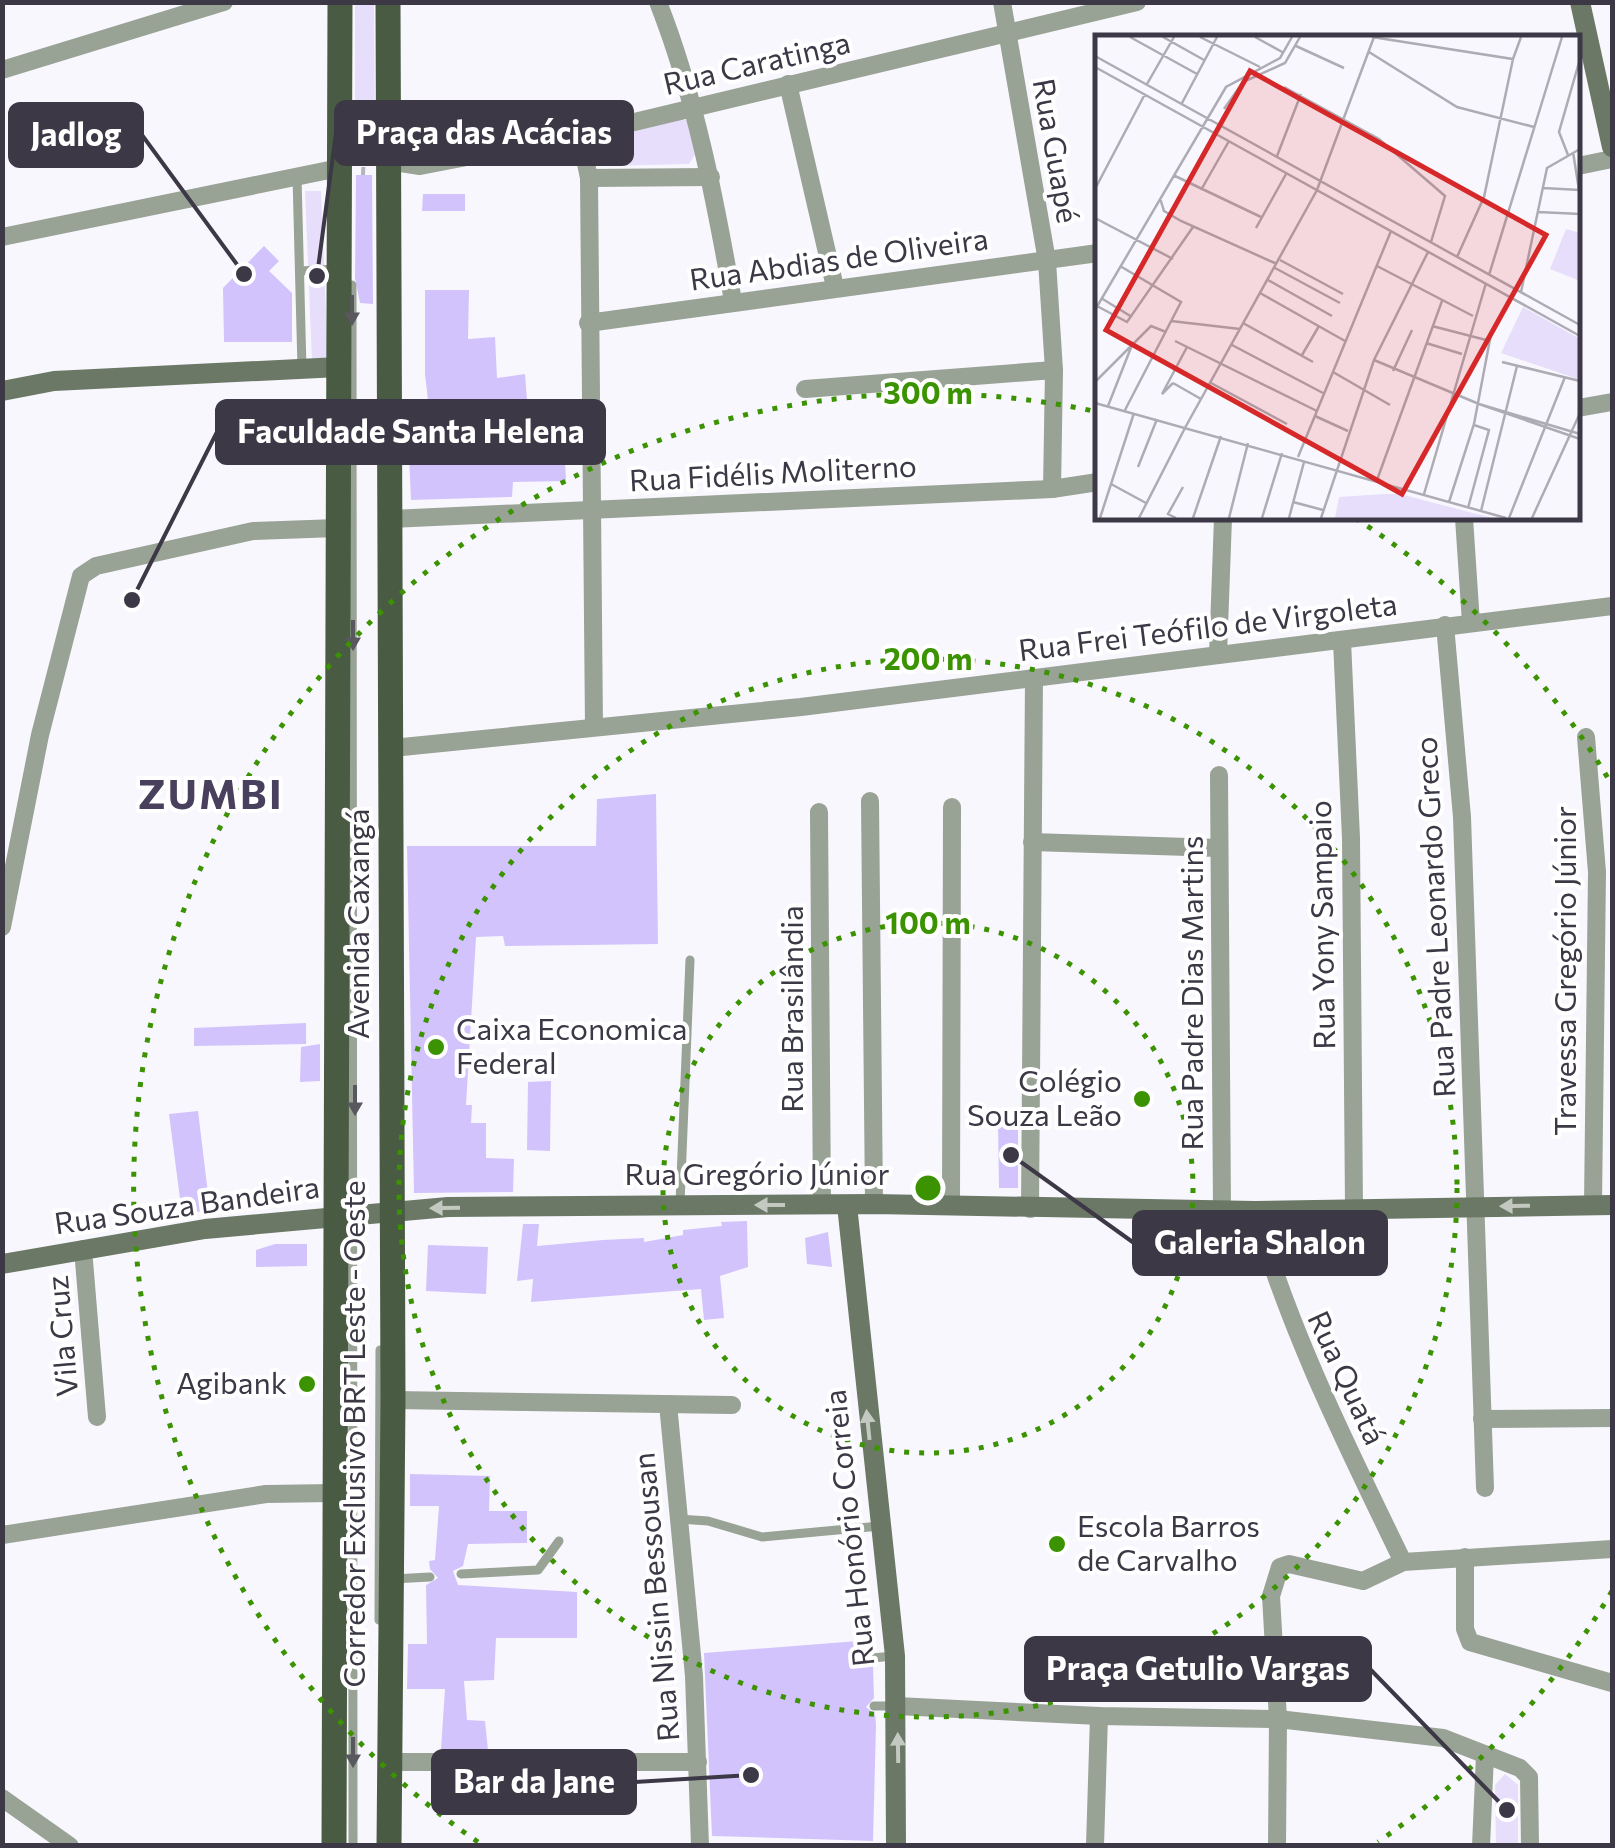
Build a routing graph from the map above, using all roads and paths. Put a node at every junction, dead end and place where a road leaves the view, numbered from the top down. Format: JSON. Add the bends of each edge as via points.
{"nodes":[{"id":1,"x":224,"y":2,"type":"edge"},
{"id":2,"x":340,"y":2,"type":"edge"},
{"id":3,"x":352,"y":2,"type":"edge"},
{"id":4,"x":379,"y":2,"type":"edge"},
{"id":5,"x":388,"y":2,"type":"edge"},
{"id":6,"x":658,"y":2,"type":"edge"},
{"id":7,"x":1002,"y":2,"type":"edge"},
{"id":8,"x":1137,"y":2,"type":"edge"},
{"id":9,"x":1580,"y":2,"type":"edge"},
{"id":10,"x":1006,"y":34,"type":"junction"},
{"id":11,"x":2,"y":70,"type":"edge"},
{"id":12,"x":788,"y":84,"type":"junction"},
{"id":13,"x":692,"y":107,"type":"junction"},
{"id":14,"x":580,"y":135,"type":"junction"},
{"id":15,"x":1612,"y":147,"type":"edge"},
{"id":16,"x":376,"y":156,"type":"junction"},
{"id":17,"x":1612,"y":159,"type":"edge"},
{"id":18,"x":1580,"y":166,"type":"edge"},
{"id":19,"x":351,"y":172,"type":"junction"},
{"id":20,"x":297,"y":176,"type":"junction"},
{"id":21,"x":589,"y":178,"type":"junction"},
{"id":22,"x":711,"y":178,"type":"junction"},
{"id":23,"x":2,"y":236,"type":"edge"},
{"id":24,"x":1095,"y":252,"type":"edge"},
{"id":25,"x":1047,"y":260,"type":"junction"},
{"id":26,"x":300,"y":270,"type":"junction"},
{"id":27,"x":339,"y":270,"type":"junction"},
{"id":28,"x":834,"y":287,"type":"junction"},
{"id":29,"x":733,"y":301,"type":"junction"},
{"id":30,"x":588,"y":322,"type":"junction"},
{"id":31,"x":339,"y":367,"type":"junction"},
{"id":32,"x":302,"y":368,"type":"junction"},
{"id":33,"x":1054,"y":370,"type":"junction"},
{"id":34,"x":805,"y":390,"type":"dead end"},
{"id":35,"x":2,"y":391,"type":"edge"},
{"id":36,"x":1612,"y":402,"type":"edge"},
{"id":37,"x":1580,"y":408,"type":"edge"},
{"id":38,"x":1095,"y":482,"type":"edge"},
{"id":39,"x":1052,"y":489,"type":"junction"},
{"id":40,"x":594,"y":510,"type":"junction"},
{"id":41,"x":391,"y":519,"type":"junction"},
{"id":42,"x":1223,"y":520,"type":"edge"},
{"id":43,"x":1464,"y":520,"type":"edge"},
{"id":44,"x":337,"y":528,"type":"junction"},
{"id":45,"x":1612,"y":606,"type":"edge"},
{"id":46,"x":1471,"y":622,"type":"junction"},
{"id":47,"x":1445,"y":625,"type":"junction"},
{"id":48,"x":1342,"y":641,"type":"junction"},
{"id":49,"x":1218,"y":655,"type":"junction"},
{"id":50,"x":1034,"y":678,"type":"junction"},
{"id":51,"x":594,"y":727,"type":"junction"},
{"id":52,"x":1586,"y":737,"type":"dead end"},
{"id":53,"x":392,"y":748,"type":"junction"},
{"id":54,"x":1219,"y":775,"type":"dead end"},
{"id":55,"x":870,"y":801,"type":"dead end"},
{"id":56,"x":952,"y":807,"type":"dead end"},
{"id":57,"x":819,"y":812,"type":"dead end"},
{"id":58,"x":1032,"y":842,"type":"junction"},
{"id":59,"x":1219,"y":848,"type":"junction"},
{"id":60,"x":2,"y":928,"type":"edge"},
{"id":61,"x":690,"y":960,"type":"dead end"},
{"id":62,"x":874,"y":1204,"type":"junction"},
{"id":63,"x":822,"y":1205,"type":"junction"},
{"id":64,"x":951,"y":1205,"type":"junction"},
{"id":65,"x":1603,"y":1205,"type":"edge"},
{"id":66,"x":680,"y":1206,"type":"junction"},
{"id":67,"x":847,"y":1206,"type":"junction"},
{"id":68,"x":1478,"y":1206,"type":"junction"},
{"id":69,"x":1030,"y":1209,"type":"junction"},
{"id":70,"x":1354,"y":1209,"type":"junction"},
{"id":71,"x":386,"y":1210,"type":"junction"},
{"id":72,"x":1222,"y":1210,"type":"junction"},
{"id":73,"x":1254,"y":1211,"type":"junction"},
{"id":74,"x":346,"y":1214,"type":"junction"},
{"id":75,"x":83,"y":1249,"type":"junction"},
{"id":76,"x":2,"y":1264,"type":"edge"},
{"id":77,"x":393,"y":1400,"type":"junction"},
{"id":78,"x":668,"y":1404,"type":"junction"},
{"id":79,"x":732,"y":1405,"type":"dead end"},
{"id":80,"x":98,"y":1418,"type":"dead end"},
{"id":81,"x":1612,"y":1418,"type":"edge"},
{"id":82,"x":1482,"y":1419,"type":"junction"},
{"id":83,"x":1485,"y":1488,"type":"dead end"},
{"id":84,"x":334,"y":1493,"type":"junction"},
{"id":85,"x":679,"y":1519,"type":"junction"},
{"id":86,"x":880,"y":1526,"type":"junction"},
{"id":87,"x":2,"y":1535,"type":"edge"},
{"id":88,"x":560,"y":1542,"type":"dead end"},
{"id":89,"x":1612,"y":1548,"type":"edge"},
{"id":90,"x":1465,"y":1558,"type":"junction"},
{"id":91,"x":1403,"y":1562,"type":"junction"},
{"id":92,"x":461,"y":1574,"type":"dead end"},
{"id":93,"x":430,"y":1577,"type":"dead end"},
{"id":94,"x":390,"y":1579,"type":"junction"},
{"id":95,"x":354,"y":1584,"type":"junction"},
{"id":96,"x":895,"y":1656,"type":"junction"},
{"id":97,"x":872,"y":1658,"type":"dead end"},
{"id":98,"x":335,"y":1681,"type":"junction"},
{"id":99,"x":1612,"y":1683,"type":"edge"},
{"id":100,"x":874,"y":1706,"type":"dead end"},
{"id":101,"x":898,"y":1706,"type":"junction"},
{"id":102,"x":1099,"y":1716,"type":"junction"},
{"id":103,"x":1278,"y":1719,"type":"junction"},
{"id":104,"x":1485,"y":1755,"type":"junction"},
{"id":105,"x":388,"y":1762,"type":"junction"},
{"id":106,"x":698,"y":1762,"type":"junction"},
{"id":107,"x":2,"y":1798,"type":"edge"},
{"id":108,"x":70,"y":1846,"type":"edge"},
{"id":109,"x":334,"y":1846,"type":"edge"},
{"id":110,"x":353,"y":1846,"type":"edge"},
{"id":111,"x":377,"y":1846,"type":"edge"},
{"id":112,"x":389,"y":1846,"type":"edge"},
{"id":113,"x":700,"y":1846,"type":"edge"},
{"id":114,"x":896,"y":1846,"type":"edge"},
{"id":115,"x":1095,"y":1846,"type":"edge"},
{"id":116,"x":1277,"y":1846,"type":"edge"},
{"id":117,"x":1481,"y":1846,"type":"edge"},
{"id":118,"x":1530,"y":1846,"type":"edge"}],
"edges":[{"from":1,"to":11,"type":"street"},
{"from":2,"to":19,"type":"main road","name":"Avenida Caxangá"},
{"from":3,"to":74,"type":"lane","name":"Corredor Exclusivo BRT Leste - Oeste","one_way":true},
{"from":4,"to":71,"type":"lane","name":"Corredor Exclusivo BRT Leste - Oeste"},
{"from":5,"to":16,"type":"main road","name":"Avenida Caxangá"},
{"from":6,"to":13,"type":"street"},
{"from":7,"to":10,"type":"street","name":"Rua Guapé"},
{"from":8,"to":10,"type":"street","name":"Rua Caratinga"},
{"from":9,"to":15,"type":"main road"},
{"from":10,"to":12,"type":"street","name":"Rua Caratinga"},
{"from":10,"to":25,"type":"street","name":"Rua Guapé"},
{"from":12,"to":13,"type":"street","name":"Rua Caratinga"},
{"from":12,"to":28,"type":"street"},
{"from":13,"to":14,"type":"street","name":"Rua Caratinga"},
{"from":13,"to":22,"type":"street"},
{"from":14,"to":16,"type":"street","name":"Rua Caratinga","via":[[420,166]]},
{"from":14,"to":21,"type":"street"},
{"from":16,"to":19,"type":"path"},
{"from":16,"to":41,"type":"main road","name":"Avenida Caxangá"},
{"from":17,"to":18,"type":"street"},
{"from":19,"to":20,"type":"street"},
{"from":19,"to":27,"type":"main road","name":"Avenida Caxangá"},
{"from":20,"to":23,"type":"street"},
{"from":20,"to":26,"type":"lane"},
{"from":21,"to":22,"type":"street"},
{"from":21,"to":30,"type":"street"},
{"from":22,"to":29,"type":"street"},
{"from":24,"to":25,"type":"street","name":"Rua Abdias de Oliveira"},
{"from":25,"to":28,"type":"street","name":"Rua Abdias de Oliveira"},
{"from":25,"to":33,"type":"street","name":"Rua Guapé"},
{"from":26,"to":27,"type":"lane"},
{"from":26,"to":32,"type":"lane"},
{"from":27,"to":31,"type":"main road","name":"Avenida Caxangá"},
{"from":28,"to":29,"type":"street","name":"Rua Abdias de Oliveira"},
{"from":29,"to":30,"type":"street","name":"Rua Abdias de Oliveira"},
{"from":30,"to":40,"type":"street"},
{"from":31,"to":32,"type":"main road"},
{"from":31,"to":44,"type":"main road","name":"Avenida Caxangá"},
{"from":32,"to":35,"type":"main road","via":[[54,381]]},
{"from":33,"to":34,"type":"street"},
{"from":33,"to":39,"type":"street","name":"Rua Guapé"},
{"from":36,"to":37,"type":"street"},
{"from":38,"to":39,"type":"street","name":"Rua Fidélis Moliterno"},
{"from":39,"to":40,"type":"street","name":"Rua Fidélis Moliterno"},
{"from":40,"to":41,"type":"street","name":"Rua Fidélis Moliterno"},
{"from":40,"to":51,"type":"street"},
{"from":41,"to":53,"type":"main road","name":"Avenida Caxangá"},
{"from":42,"to":49,"type":"street"},
{"from":43,"to":46,"type":"street"},
{"from":44,"to":60,"type":"street","via":[[253,531],[96,566],[81,576],[40,735]]},
{"from":44,"to":74,"type":"main road","name":"Avenida Caxangá"},
{"from":45,"to":46,"type":"street","name":"Rua Frei Teófilo de Virgoleta"},
{"from":46,"to":47,"type":"street","name":"Rua Frei Teófilo de Virgoleta"},
{"from":47,"to":48,"type":"street","name":"Rua Frei Teófilo de Virgoleta"},
{"from":47,"to":68,"type":"street","name":"Rua Padre Leonardo Greco","via":[[1462,818]]},
{"from":48,"to":49,"type":"street","name":"Rua Frei Teófilo de Virgoleta"},
{"from":48,"to":70,"type":"street","name":"Rua Yony Sampaio","via":[[1352,838]]},
{"from":49,"to":50,"type":"street","name":"Rua Frei Teófilo de Virgoleta"},
{"from":50,"to":51,"type":"street","name":"Rua Frei Teófilo de Virgoleta"},
{"from":50,"to":58,"type":"street"},
{"from":51,"to":53,"type":"street","name":"Rua Frei Teófilo de Virgoleta"},
{"from":52,"to":65,"type":"street","name":"Travessa Gregório Júnior","via":[[1597,872]]},
{"from":53,"to":71,"type":"main road","name":"Avenida Caxangá"},
{"from":54,"to":59,"type":"street","name":"Rua Padre Dias Martins"},
{"from":55,"to":62,"type":"street"},
{"from":56,"to":64,"type":"street"},
{"from":57,"to":63,"type":"street","name":"Rua Brasilândia"},
{"from":58,"to":59,"type":"street"},
{"from":58,"to":69,"type":"street"},
{"from":59,"to":72,"type":"street","name":"Rua Padre Dias Martins"},
{"from":61,"to":66,"type":"lane"},
{"from":62,"to":64,"type":"main road","name":"Rua Gregório Júnior"},
{"from":62,"to":67,"type":"main road","name":"Rua Gregório Júnior"},
{"from":63,"to":66,"type":"main road","name":"Rua Gregório Júnior","one_way":true},
{"from":63,"to":67,"type":"main road","name":"Rua Gregório Júnior"},
{"from":64,"to":69,"type":"main road","name":"Rua Gregório Júnior"},
{"from":65,"to":68,"type":"main road","name":"Rua Gregório Júnior","one_way":true},
{"from":66,"to":71,"type":"main road","name":"Rua Gregório Júnior","one_way":true},
{"from":86,"to":67,"type":"main road","name":"Rua Honório Correia","one_way":true},
{"from":68,"to":70,"type":"main road","name":"Rua Gregório Júnior"},
{"from":68,"to":82,"type":"street","name":"Rua Padre Leonardo Greco"},
{"from":69,"to":72,"type":"main road","name":"Rua Gregório Júnior"},
{"from":70,"to":73,"type":"main road","name":"Rua Gregório Júnior"},
{"from":71,"to":74,"type":"main road","name":"Rua Souza Bandeira"},
{"from":71,"to":77,"type":"main road","name":"Avenida Caxangá"},
{"from":71,"to":111,"type":"lane","name":"Corredor Exclusivo BRT Leste - Oeste"},
{"from":72,"to":73,"type":"main road","name":"Rua Gregório Júnior"},
{"from":73,"to":91,"type":"street","name":"Rua Quatá","via":[[1306,1361]]},
{"from":74,"to":75,"type":"main road","name":"Rua Souza Bandeira"},
{"from":74,"to":84,"type":"main road","name":"Avenida Caxangá"},
{"from":74,"to":95,"type":"lane","name":"Corredor Exclusivo BRT Leste - Oeste"},
{"from":75,"to":76,"type":"main road","name":"Rua Souza Bandeira"},
{"from":75,"to":80,"type":"street","name":"Vila Cruz"},
{"from":77,"to":78,"type":"street"},
{"from":77,"to":94,"type":"main road","name":"Avenida Caxangá"},
{"from":78,"to":79,"type":"street"},
{"from":78,"to":85,"type":"street","name":"Rua Nissin Bessousan"},
{"from":81,"to":82,"type":"street"},
{"from":82,"to":83,"type":"street","name":"Rua Padre Leonardo Greco"},
{"from":84,"to":87,"type":"street","via":[[266,1494]]},
{"from":84,"to":98,"type":"main road","name":"Avenida Caxangá"},
{"from":85,"to":86,"type":"lane","via":[[762,1537]]},
{"from":85,"to":106,"type":"street","name":"Rua Nissin Bessousan","via":[[698,1676]]},
{"from":86,"to":96,"type":"main road","name":"Rua Honório Correia"},
{"from":88,"to":92,"type":"lane","via":[[538,1570]]},
{"from":89,"to":90,"type":"street"},
{"from":90,"to":91,"type":"street"},
{"from":90,"to":99,"type":"street","via":[[1470,1642]]},
{"from":91,"to":103,"type":"street","via":[[1363,1581],[1289,1564],[1275,1572]]},
{"from":93,"to":94,"type":"lane"},
{"from":94,"to":105,"type":"main road","name":"Avenida Caxangá"},
{"from":95,"to":98,"type":"lane"},
{"from":95,"to":110,"type":"lane","name":"Corredor Exclusivo BRT Leste - Oeste","one_way":true},
{"from":96,"to":97,"type":"lane"},
{"from":96,"to":101,"type":"main road","name":"Rua Honório Correia"},
{"from":98,"to":109,"type":"main road","name":"Avenida Caxangá"},
{"from":100,"to":101,"type":"lane"},
{"from":101,"to":102,"type":"street"},
{"from":114,"to":101,"type":"main road","name":"Rua Honório Correia","one_way":true},
{"from":102,"to":103,"type":"street"},
{"from":102,"to":115,"type":"street"},
{"from":103,"to":104,"type":"street","via":[[1443,1738]]},
{"from":103,"to":116,"type":"street"},
{"from":104,"to":117,"type":"street"},
{"from":104,"to":118,"type":"street","via":[[1520,1768],[1532,1789]]},
{"from":105,"to":106,"type":"street"},
{"from":105,"to":112,"type":"main road","name":"Avenida Caxangá"},
{"from":106,"to":113,"type":"street","name":"Rua Nissin Bessousan"},
{"from":107,"to":108,"type":"street"}]}
